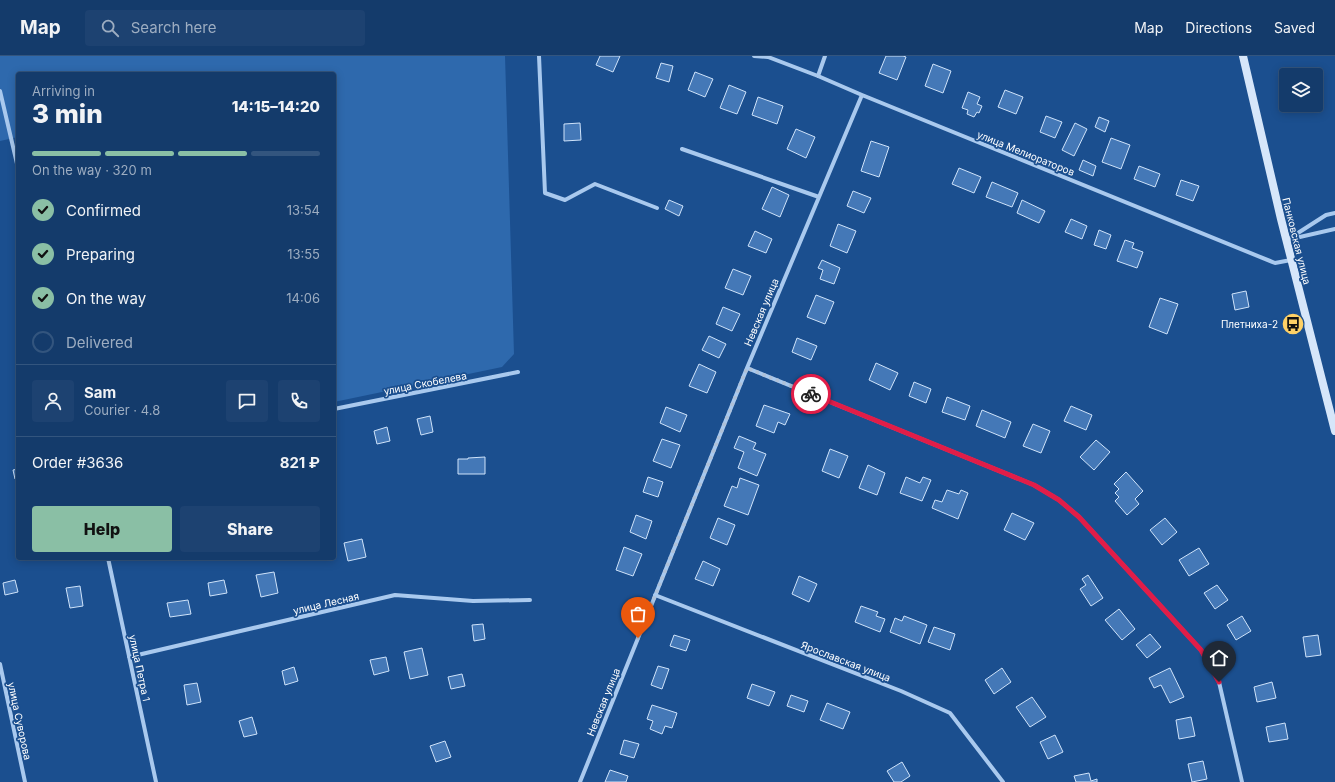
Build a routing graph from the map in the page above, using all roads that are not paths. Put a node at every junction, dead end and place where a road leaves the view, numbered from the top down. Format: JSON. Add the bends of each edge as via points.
{"nodes":[{"id":1,"x":539,"y":56,"type":"edge"},
{"id":2,"x":754,"y":56,"type":"edge"},
{"id":3,"x":825,"y":56,"type":"edge"},
{"id":4,"x":1243,"y":56,"type":"edge"},
{"id":5,"x":818,"y":76,"type":"junction"},
{"id":6,"x":0,"y":91,"type":"edge"},
{"id":7,"x":862,"y":95,"type":"junction"},
{"id":8,"x":682,"y":149,"type":"dead end"},
{"id":9,"x":16,"y":160,"type":"edge"},
{"id":10,"x":819,"y":197,"type":"junction"},
{"id":11,"x":656,"y":208,"type":"dead end"},
{"id":12,"x":1335,"y":213,"type":"edge"},
{"id":13,"x":1335,"y":229,"type":"edge"},
{"id":14,"x":1286,"y":240,"type":"junction"},
{"id":15,"x":1291,"y":260,"type":"junction"},
{"id":16,"x":747,"y":368,"type":"junction"},
{"id":17,"x":518,"y":372,"type":"dead end"},
{"id":18,"x":336,"y":409,"type":"edge"},
{"id":19,"x":1335,"y":431,"type":"edge"},
{"id":20,"x":108,"y":560,"type":"edge"},
{"id":21,"x":655,"y":595,"type":"junction"},
{"id":22,"x":530,"y":600,"type":"dead end"},
{"id":23,"x":129,"y":657,"type":"junction"},
{"id":24,"x":0,"y":664,"type":"edge"},
{"id":25,"x":25,"y":782,"type":"edge"},
{"id":26,"x":156,"y":782,"type":"edge"},
{"id":27,"x":580,"y":782,"type":"edge"},
{"id":28,"x":1003,"y":782,"type":"edge"},
{"id":29,"x":1242,"y":782,"type":"edge"}],
"edges":[{"from":1,"to":11,"type":"street","via":[[545,193],[565,200],[596,184]]},
{"from":2,"to":5,"type":"street","name":"улица Мелиораторов","via":[[768,57]]},
{"from":3,"to":5,"type":"street"},
{"from":4,"to":14,"type":"main road","name":"Панковская улица"},
{"from":5,"to":7,"type":"street","name":"улица Мелиораторов"},
{"from":6,"to":9,"type":"street"},
{"from":7,"to":10,"type":"street","name":"Невская улица"},
{"from":7,"to":15,"type":"street","name":"улица Мелиораторов","via":[[1275,263]]},
{"from":8,"to":10,"type":"street"},
{"from":10,"to":16,"type":"street","name":"Невская улица"},
{"from":12,"to":14,"type":"street","via":[[1326,215]]},
{"from":13,"to":14,"type":"street"},
{"from":14,"to":15,"type":"main road","name":"Панковская улица"},
{"from":15,"to":19,"type":"main road","name":"Панковская улица"},
{"from":16,"to":21,"type":"street","name":"Невская улица"},
{"from":16,"to":29,"type":"street","via":[[1034,485],[1059,500],[1079,517],[1201,650],[1219,682]]},
{"from":17,"to":18,"type":"street","name":"улица Скобелева"},
{"from":20,"to":23,"type":"street","name":"улица Петра 1"},
{"from":21,"to":27,"type":"street","name":"Невская улица"},
{"from":21,"to":28,"type":"street","name":"Ярославская улица","via":[[894,688],[950,713]]},
{"from":22,"to":23,"type":"street","name":"улица Лесная","via":[[473,601],[395,595]]},
{"from":23,"to":26,"type":"street","name":"улица Петра 1"},
{"from":24,"to":25,"type":"street","name":"улица Суворова"}]}
